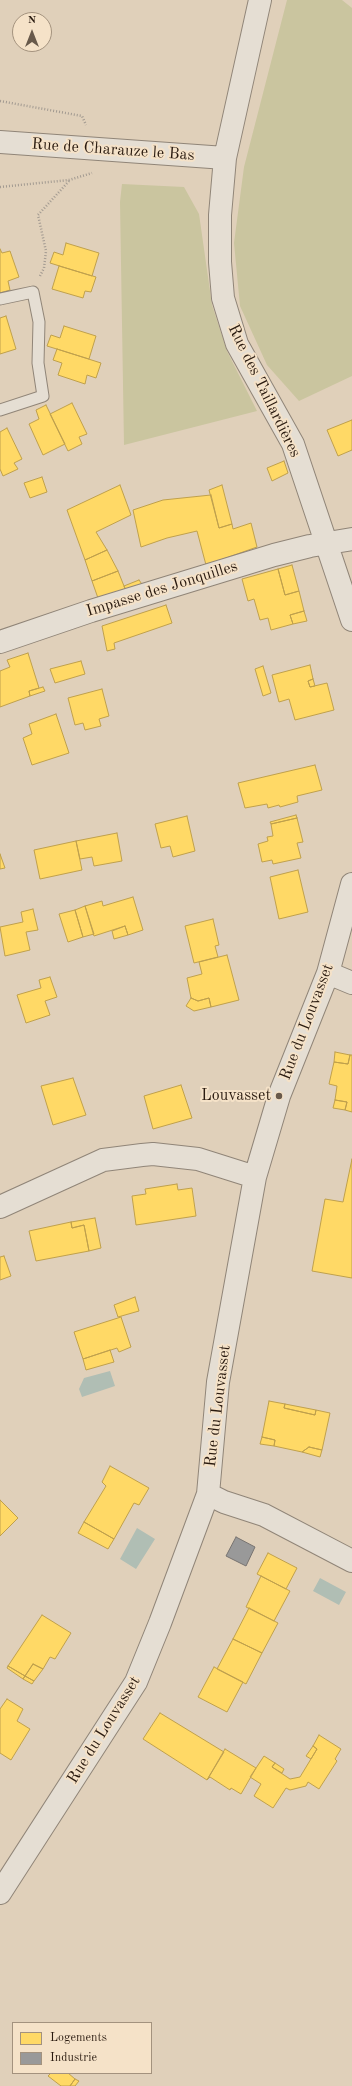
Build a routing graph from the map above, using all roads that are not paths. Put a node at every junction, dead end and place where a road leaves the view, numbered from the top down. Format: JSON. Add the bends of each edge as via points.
{"nodes":[{"id":1,"x":260,"y":0,"type":"edge"},
{"id":2,"x":0,"y":142,"type":"edge"},
{"id":3,"x":225,"y":158,"type":"junction"},
{"id":4,"x":0,"y":299,"type":"edge"},
{"id":5,"x":0,"y":410,"type":"edge"},
{"id":6,"x":352,"y":539,"type":"edge"},
{"id":7,"x":327,"y":543,"type":"junction"},
{"id":8,"x":352,"y":620,"type":"edge"},
{"id":9,"x":0,"y":642,"type":"edge"},
{"id":10,"x":352,"y":884,"type":"edge"},
{"id":11,"x":328,"y":973,"type":"junction"},
{"id":12,"x":352,"y":983,"type":"edge"},
{"id":13,"x":255,"y":1177,"type":"junction"},
{"id":14,"x":0,"y":1207,"type":"edge"},
{"id":15,"x":208,"y":1494,"type":"junction"},
{"id":16,"x":352,"y":1561,"type":"edge"},
{"id":17,"x":0,"y":1893,"type":"edge"}],
"edges":[{"from":1,"to":3,"type":"street","name":"Rue des Taillardières"},
{"from":2,"to":3,"type":"street","name":"Rue de Charauze le Bas"},
{"from":3,"to":7,"type":"street","name":"Rue des Taillardières","via":[[220,215],[223,298],[237,344],[293,444]]},
{"from":4,"to":5,"type":"lane","via":[[33,292],[40,322],[38,363],[43,396]]},
{"from":6,"to":7,"type":"street","name":"Impasse des Jonquilles"},
{"from":7,"to":8,"type":"street"},
{"from":7,"to":9,"type":"street","name":"Impasse des Jonquilles","via":[[274,555],[90,610]]},
{"from":10,"to":11,"type":"street","name":"Rue du Louvasset"},
{"from":11,"to":12,"type":"street"},
{"from":11,"to":13,"type":"street","name":"Rue du Louvasset","via":[[279,1096]]},
{"from":13,"to":14,"type":"street","via":[[198,1159],[142,1155],[103,1160]]},
{"from":13,"to":15,"type":"street","name":"Rue du Louvasset","via":[[218,1382]]},
{"from":15,"to":16,"type":"street","via":[[264,1515]]},
{"from":15,"to":17,"type":"street","name":"Rue du Louvasset","via":[[136,1682]]}]}
